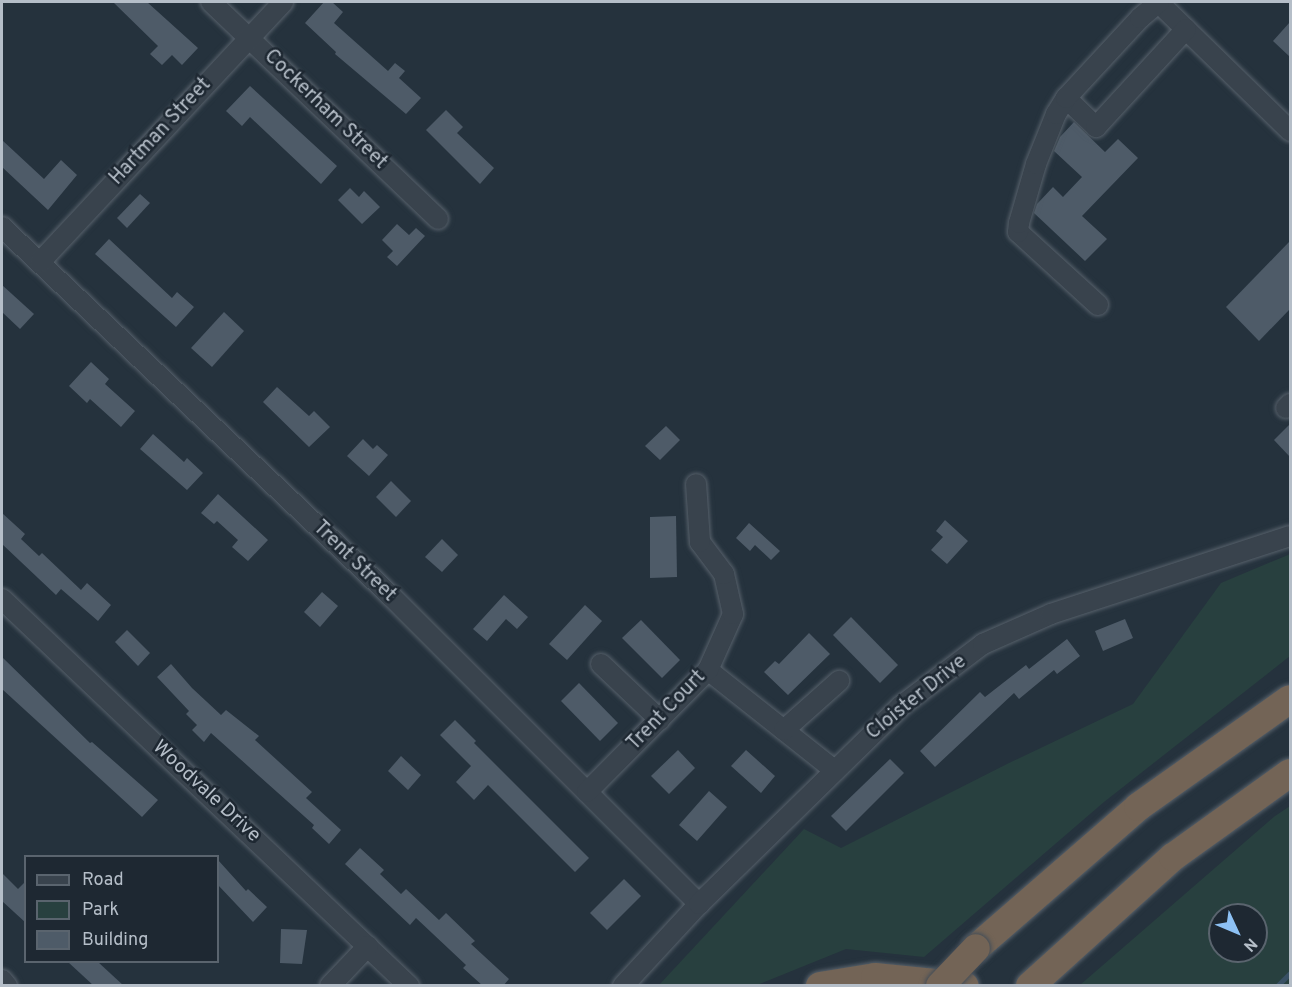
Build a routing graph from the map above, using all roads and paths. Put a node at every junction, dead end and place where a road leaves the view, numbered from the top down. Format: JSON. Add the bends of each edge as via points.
{"nodes":[{"id":1,"x":211,"y":2,"type":"edge"},
{"id":2,"x":283,"y":2,"type":"edge"},
{"id":3,"x":1159,"y":2,"type":"edge"},
{"id":4,"x":1186,"y":29,"type":"junction"},
{"id":5,"x":250,"y":38,"type":"junction"},
{"id":6,"x":1066,"y":98,"type":"junction"},
{"id":7,"x":1290,"y":131,"type":"edge"},
{"id":8,"x":438,"y":219,"type":"dead end"},
{"id":9,"x":2,"y":227,"type":"edge"},
{"id":10,"x":40,"y":262,"type":"junction"},
{"id":11,"x":1098,"y":305,"type":"dead end"},
{"id":12,"x":696,"y":484,"type":"dead end"},
{"id":13,"x":1290,"y":536,"type":"edge"},
{"id":14,"x":2,"y":599,"type":"edge"},
{"id":15,"x":602,"y":664,"type":"dead end"},
{"id":16,"x":714,"y":674,"type":"junction"},
{"id":17,"x":839,"y":681,"type":"dead end"},
{"id":18,"x":1290,"y":699,"type":"edge"},
{"id":19,"x":660,"y":720,"type":"junction"},
{"id":20,"x":784,"y":730,"type":"junction"},
{"id":21,"x":834,"y":770,"type":"junction"},
{"id":22,"x":1290,"y":773,"type":"edge"},
{"id":23,"x":587,"y":792,"type":"junction"},
{"id":24,"x":699,"y":904,"type":"junction"},
{"id":25,"x":368,"y":946,"type":"junction"},
{"id":26,"x":2,"y":980,"type":"edge"},
{"id":27,"x":1035,"y":980,"type":"edge"},
{"id":28,"x":7,"y":986,"type":"edge"},
{"id":29,"x":330,"y":986,"type":"edge"},
{"id":30,"x":409,"y":986,"type":"edge"},
{"id":31,"x":623,"y":986,"type":"edge"},
{"id":32,"x":820,"y":986,"type":"edge"},
{"id":33,"x":940,"y":986,"type":"edge"},
{"id":34,"x":965,"y":986,"type":"edge"}],
"edges":[{"from":1,"to":5,"type":"street","name":"Cockerham Street"},
{"from":2,"to":5,"type":"street","name":"Hartman Street"},
{"from":3,"to":4,"type":"street"},
{"from":3,"to":6,"type":"street"},
{"from":4,"to":6,"type":"street","via":[[1096,127]]},
{"from":4,"to":7,"type":"street"},
{"from":5,"to":8,"type":"street","name":"Cockerham Street"},
{"from":5,"to":10,"type":"street","name":"Hartman Street"},
{"from":6,"to":11,"type":"street","via":[[1036,164],[1018,232]]},
{"from":9,"to":10,"type":"street","name":"Trent Street"},
{"from":10,"to":23,"type":"street","name":"Trent Street","via":[[391,596]]},
{"from":12,"to":16,"type":"street","name":"Trent Court","via":[[700,542],[724,574],[733,614]]},
{"from":13,"to":21,"type":"street","name":"Cloister Drive","via":[[1051,615],[983,644],[901,706]]},
{"from":14,"to":25,"type":"street","name":"Woodvale Drive"},
{"from":15,"to":19,"type":"street"},
{"from":16,"to":19,"type":"street","name":"Trent Court"},
{"from":16,"to":20,"type":"street"},
{"from":17,"to":20,"type":"street"},
{"from":18,"to":33,"type":"highway","bridge":true,"via":[[1138,807],[976,948]]},
{"from":19,"to":23,"type":"street","name":"Trent Court"},
{"from":20,"to":21,"type":"street"},
{"from":21,"to":24,"type":"street","name":"Cloister Drive"},
{"from":22,"to":27,"type":"highway","via":[[1173,857]]},
{"from":23,"to":24,"type":"street","name":"Trent Street"},
{"from":24,"to":31,"type":"street","name":"Cloister Drive"},
{"from":25,"to":29,"type":"street"},
{"from":25,"to":30,"type":"street","name":"Woodvale Drive"},
{"from":26,"to":28,"type":"street"},
{"from":32,"to":34,"type":"highway","via":[[875,976]]}]}
